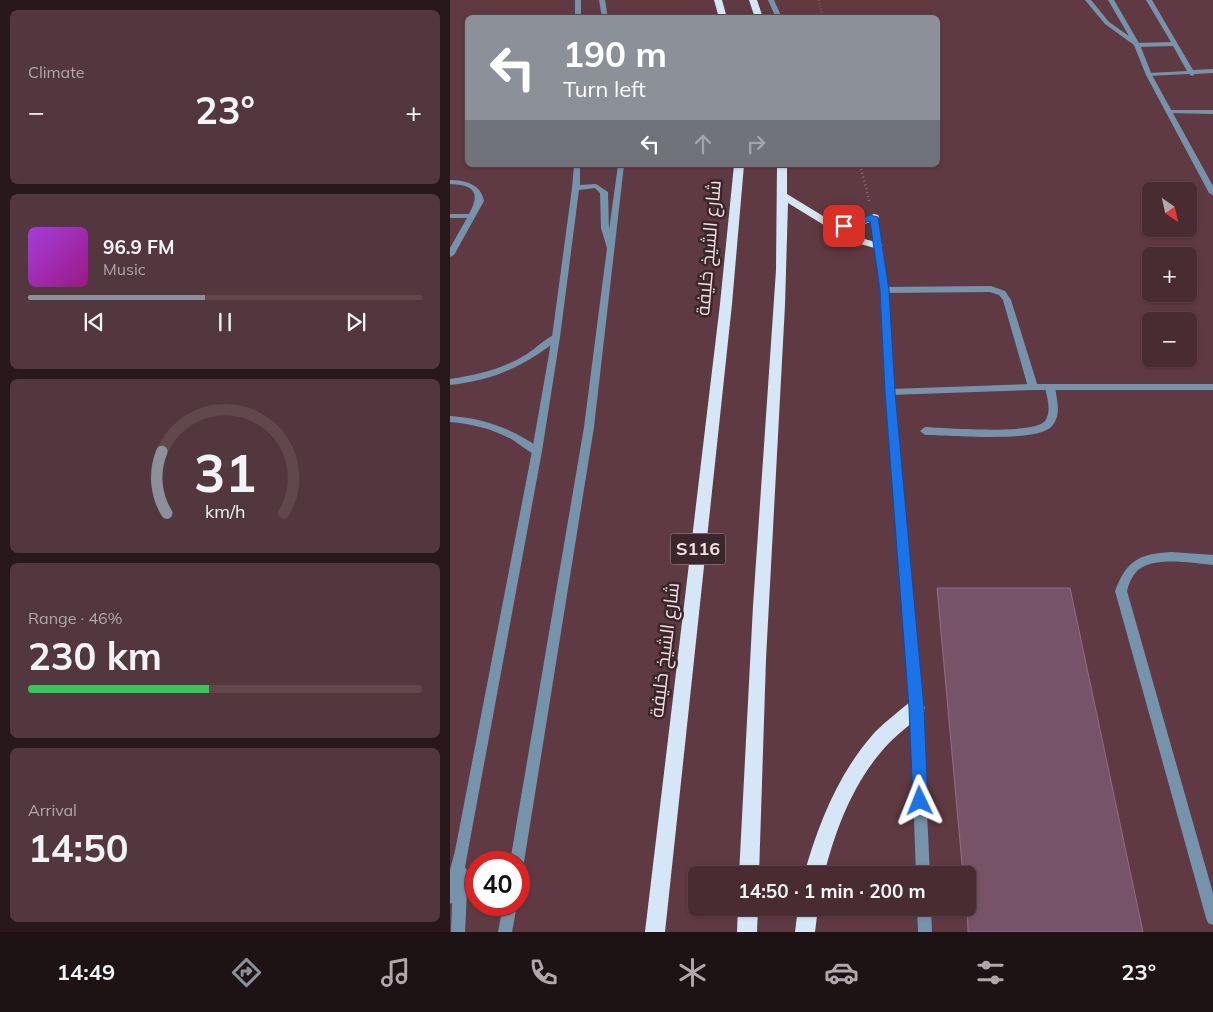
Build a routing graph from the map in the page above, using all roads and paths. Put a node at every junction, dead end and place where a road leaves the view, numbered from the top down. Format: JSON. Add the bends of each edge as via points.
{"nodes":[{"id":1,"x":578,"y":0,"type":"edge"},
{"id":2,"x":602,"y":0,"type":"edge"},
{"id":3,"x":718,"y":0,"type":"edge"},
{"id":4,"x":753,"y":0,"type":"edge"},
{"id":5,"x":771,"y":0,"type":"edge"},
{"id":6,"x":818,"y":0,"type":"edge"},
{"id":7,"x":1088,"y":0,"type":"edge"},
{"id":8,"x":1111,"y":0,"type":"edge"},
{"id":9,"x":1149,"y":0,"type":"edge"},
{"id":10,"x":578,"y":15,"type":"edge"},
{"id":11,"x":604,"y":15,"type":"edge"},
{"id":12,"x":722,"y":15,"type":"edge"},
{"id":13,"x":758,"y":15,"type":"edge"},
{"id":14,"x":778,"y":15,"type":"edge"},
{"id":15,"x":822,"y":15,"type":"edge"},
{"id":16,"x":1176,"y":44,"type":"junction"},
{"id":17,"x":1137,"y":45,"type":"junction"},
{"id":18,"x":1213,"y":71,"type":"edge"},
{"id":19,"x":1192,"y":74,"type":"junction"},
{"id":20,"x":1149,"y":75,"type":"junction"},
{"id":21,"x":1170,"y":112,"type":"junction"},
{"id":22,"x":1213,"y":112,"type":"edge"},
{"id":23,"x":578,"y":167,"type":"edge"},
{"id":24,"x":621,"y":167,"type":"edge"},
{"id":25,"x":739,"y":167,"type":"edge"},
{"id":26,"x":782,"y":167,"type":"edge"},
{"id":27,"x":861,"y":167,"type":"edge"},
{"id":28,"x":450,"y":182,"type":"edge"},
{"id":29,"x":1211,"y":185,"type":"edge"},
{"id":30,"x":576,"y":188,"type":"junction"},
{"id":31,"x":1213,"y":193,"type":"edge"},
{"id":32,"x":783,"y":196,"type":"junction"},
{"id":33,"x":450,"y":216,"type":"edge"},
{"id":34,"x":472,"y":216,"type":"junction"},
{"id":35,"x":874,"y":217,"type":"junction"},
{"id":36,"x":833,"y":227,"type":"junction"},
{"id":37,"x":878,"y":246,"type":"junction"},
{"id":38,"x":612,"y":250,"type":"junction"},
{"id":39,"x":450,"y":255,"type":"edge"},
{"id":40,"x":884,"y":290,"type":"junction"},
{"id":41,"x":556,"y":337,"type":"junction"},
{"id":42,"x":450,"y":382,"type":"edge"},
{"id":43,"x":1033,"y":387,"type":"junction"},
{"id":44,"x":1213,"y":387,"type":"edge"},
{"id":45,"x":1050,"y":388,"type":"junction"},
{"id":46,"x":890,"y":392,"type":"junction"},
{"id":47,"x":450,"y":419,"type":"edge"},
{"id":48,"x":925,"y":431,"type":"dead end"},
{"id":49,"x":537,"y":451,"type":"junction"},
{"id":50,"x":1213,"y":560,"type":"edge"},
{"id":51,"x":916,"y":708,"type":"junction"},
{"id":52,"x":462,"y":850,"type":"junction"},
{"id":53,"x":519,"y":851,"type":"edge"},
{"id":54,"x":749,"y":866,"type":"edge"},
{"id":55,"x":816,"y":866,"type":"edge"},
{"id":56,"x":923,"y":866,"type":"edge"},
{"id":57,"x":450,"y":897,"type":"edge"},
{"id":58,"x":508,"y":916,"type":"edge"},
{"id":59,"x":748,"y":916,"type":"edge"},
{"id":60,"x":807,"y":916,"type":"edge"},
{"id":61,"x":924,"y":916,"type":"edge"},
{"id":62,"x":1213,"y":918,"type":"edge"},
{"id":63,"x":458,"y":932,"type":"edge"},
{"id":64,"x":505,"y":932,"type":"edge"},
{"id":65,"x":655,"y":932,"type":"edge"},
{"id":66,"x":747,"y":932,"type":"edge"},
{"id":67,"x":805,"y":932,"type":"edge"},
{"id":68,"x":925,"y":932,"type":"edge"}],
"edges":[{"from":1,"to":10,"type":"street"},
{"from":2,"to":11,"type":"street"},
{"from":3,"to":12,"type":"highway"},
{"from":4,"to":13,"type":"highway"},
{"from":5,"to":14,"type":"street"},
{"from":6,"to":15,"type":"path"},
{"from":7,"to":17,"type":"street","via":[[1107,23]]},
{"from":8,"to":17,"type":"street"},
{"from":9,"to":16,"type":"street"},
{"from":16,"to":17,"type":"street"},
{"from":16,"to":19,"type":"street"},
{"from":17,"to":20,"type":"street"},
{"from":18,"to":19,"type":"street"},
{"from":19,"to":20,"type":"street"},
{"from":20,"to":21,"type":"street"},
{"from":21,"to":22,"type":"street"},
{"from":21,"to":29,"type":"street"},
{"from":23,"to":30,"type":"street"},
{"from":24,"to":38,"type":"street"},
{"from":25,"to":65,"type":"highway","name":"شارع الشيخ خليفة","number":"S116"},
{"from":26,"to":32,"type":"highway"},
{"from":27,"to":35,"type":"path"},
{"from":28,"to":34,"type":"street","via":[[466,183],[478,190],[480,201]]},
{"from":29,"to":31,"type":"street"},
{"from":30,"to":38,"type":"street","via":[[596,186],[604,192],[604,228]]},
{"from":30,"to":41,"type":"street"},
{"from":32,"to":36,"type":"highway"},
{"from":32,"to":54,"type":"highway","via":[[752,750]]},
{"from":33,"to":34,"type":"street"},
{"from":34,"to":39,"type":"street"},
{"from":35,"to":36,"type":"highway"},
{"from":35,"to":37,"type":"street"},
{"from":36,"to":37,"type":"highway","via":[[859,242]]},
{"from":37,"to":40,"type":"street"},
{"from":38,"to":53,"type":"street","via":[[589,428]]},
{"from":40,"to":43,"type":"street","via":[[991,290],[1002,293],[1007,300]]},
{"from":40,"to":46,"type":"street"},
{"from":41,"to":42,"type":"street","via":[[520,364],[474,380]]},
{"from":41,"to":49,"type":"street"},
{"from":43,"to":45,"type":"street"},
{"from":43,"to":46,"type":"street"},
{"from":44,"to":45,"type":"street"},
{"from":45,"to":48,"type":"street","via":[[1054,411],[1048,424],[1041,429],[1022,433]]},
{"from":46,"to":51,"type":"street"},
{"from":47,"to":49,"type":"street","via":[[498,427]]},
{"from":49,"to":52,"type":"street"},
{"from":50,"to":62,"type":"street","via":[[1146,560],[1128,572],[1121,591]]},
{"from":51,"to":55,"type":"highway","via":[[880,740],[856,772],[836,808]]},
{"from":51,"to":56,"type":"street"},
{"from":52,"to":57,"type":"street"},
{"from":52,"to":63,"type":"street"},
{"from":58,"to":64,"type":"street"},
{"from":59,"to":66,"type":"highway"},
{"from":60,"to":67,"type":"highway"},
{"from":61,"to":68,"type":"street"}]}
